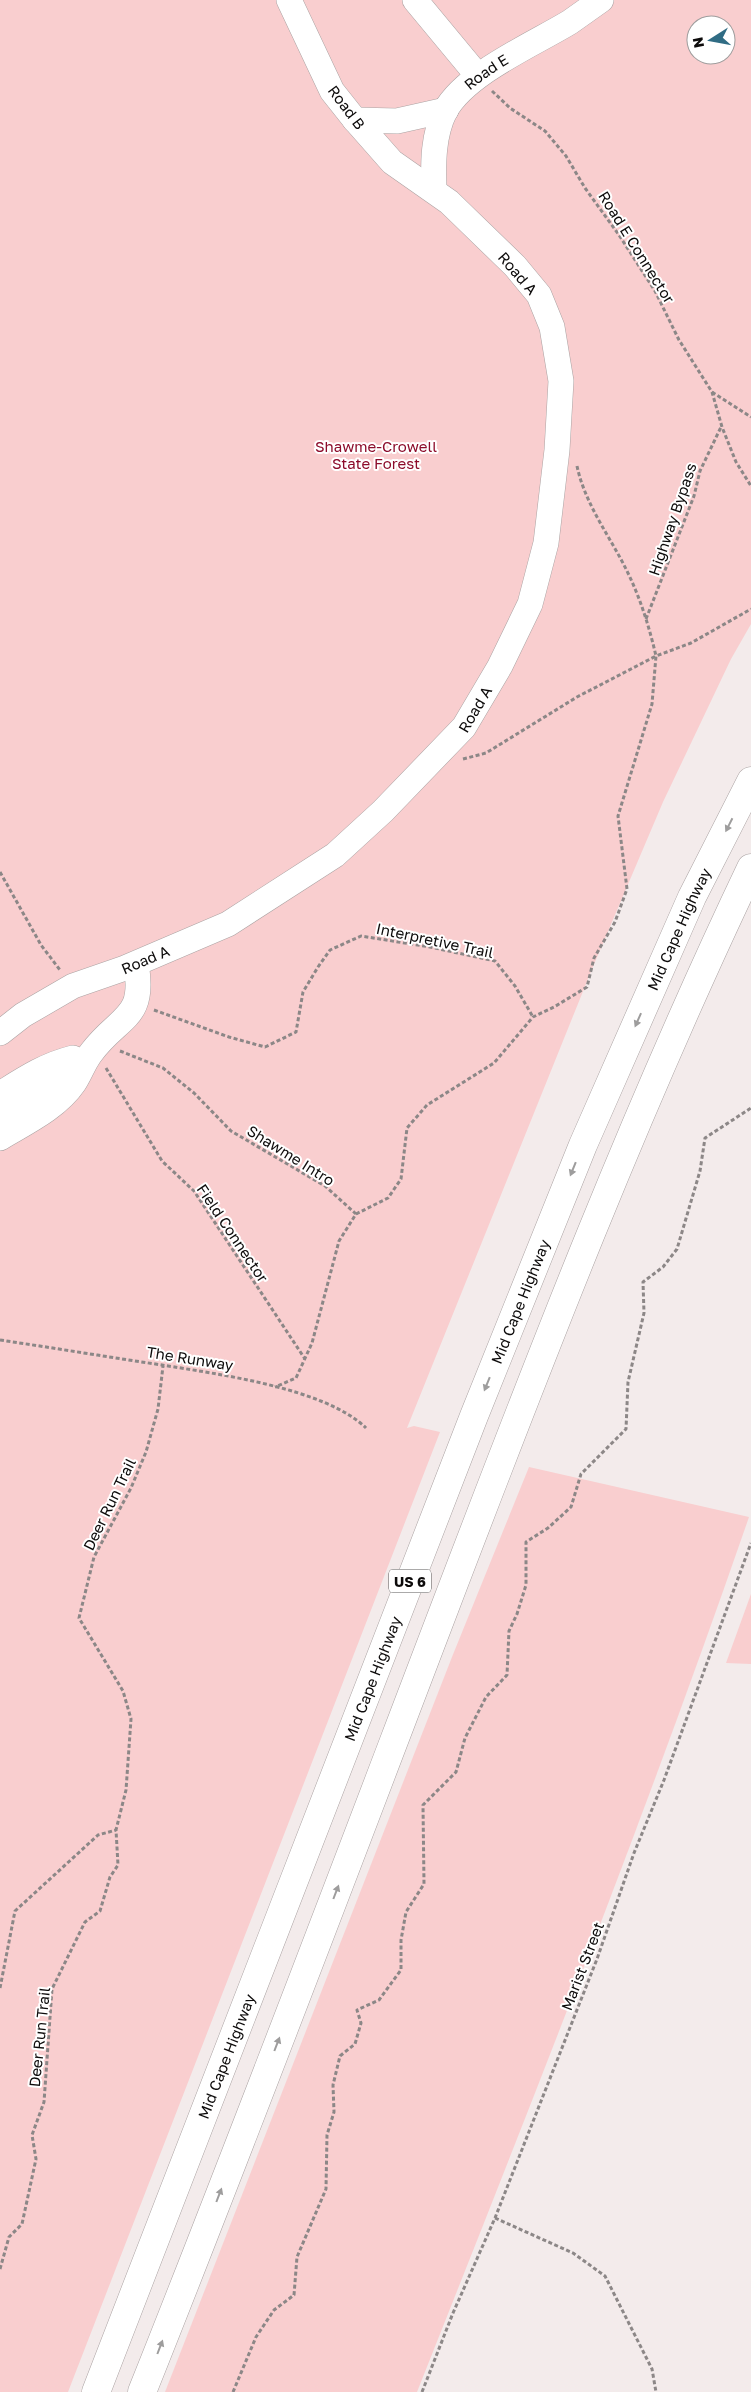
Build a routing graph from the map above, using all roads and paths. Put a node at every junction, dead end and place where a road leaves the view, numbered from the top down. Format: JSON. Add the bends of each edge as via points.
{"nodes":[{"id":1,"x":289,"y":0,"type":"edge"},
{"id":2,"x":415,"y":0,"type":"edge"},
{"id":3,"x":601,"y":0,"type":"edge"},
{"id":4,"x":478,"y":76,"type":"junction"},
{"id":5,"x":446,"y":110,"type":"junction"},
{"id":6,"x":355,"y":120,"type":"junction"},
{"id":7,"x":434,"y":190,"type":"junction"},
{"id":8,"x":712,"y":392,"type":"junction"},
{"id":9,"x":751,"y":417,"type":"edge"},
{"id":10,"x":722,"y":427,"type":"junction"},
{"id":11,"x":576,"y":460,"type":"dead end"},
{"id":12,"x":751,"y":486,"type":"edge"},
{"id":13,"x":751,"y":609,"type":"edge"},
{"id":14,"x":646,"y":619,"type":"junction"},
{"id":15,"x":656,"y":656,"type":"junction"},
{"id":16,"x":454,"y":761,"type":"dead end"},
{"id":17,"x":751,"y":781,"type":"edge"},
{"id":18,"x":751,"y":868,"type":"edge"},
{"id":19,"x":0,"y":872,"type":"edge"},
{"id":20,"x":136,"y":964,"type":"junction"},
{"id":21,"x":73,"y":986,"type":"junction"},
{"id":22,"x":134,"y":1005,"type":"junction"},
{"id":23,"x":533,"y":1016,"type":"junction"},
{"id":24,"x":0,"y":1034,"type":"edge"},
{"id":25,"x":95,"y":1049,"type":"junction"},
{"id":26,"x":0,"y":1094,"type":"edge"},
{"id":27,"x":751,"y":1108,"type":"edge"},
{"id":28,"x":0,"y":1117,"type":"edge"},
{"id":29,"x":0,"y":1138,"type":"edge"},
{"id":30,"x":356,"y":1214,"type":"junction"},
{"id":31,"x":0,"y":1340,"type":"edge"},
{"id":32,"x":305,"y":1359,"type":"junction"},
{"id":33,"x":163,"y":1366,"type":"junction"},
{"id":34,"x":275,"y":1387,"type":"junction"},
{"id":35,"x":366,"y":1428,"type":"dead end"},
{"id":36,"x":751,"y":1543,"type":"edge"},
{"id":37,"x":116,"y":1830,"type":"junction"},
{"id":38,"x":0,"y":1988,"type":"edge"},
{"id":39,"x":495,"y":2218,"type":"junction"},
{"id":40,"x":0,"y":2269,"type":"edge"},
{"id":41,"x":96,"y":2392,"type":"edge"},
{"id":42,"x":142,"y":2392,"type":"edge"},
{"id":43,"x":232,"y":2392,"type":"edge"},
{"id":44,"x":422,"y":2392,"type":"edge"},
{"id":45,"x":656,"y":2392,"type":"edge"}],
"edges":[{"from":1,"to":6,"type":"lane","name":"Road B","via":[[332,91]]},
{"from":2,"to":4,"type":"lane"},
{"from":3,"to":4,"type":"lane","name":"Road E"},
{"from":4,"to":5,"type":"lane","name":"Road E"},
{"from":4,"to":8,"type":"path","name":"Road E Connector","via":[[510,108],[545,131],[566,156],[654,291],[679,340]]},
{"from":5,"to":6,"type":"lane","via":[[397,121]]},
{"from":5,"to":7,"type":"lane","name":"Road E","via":[[435,142]]},
{"from":6,"to":7,"type":"lane","name":"Road B","via":[[392,162]]},
{"from":7,"to":20,"type":"lane","name":"Road A","via":[[514,266],[539,295],[552,326],[561,381],[557,450],[546,543],[530,604],[500,666],[464,727],[383,811],[335,855],[228,924]]},
{"from":8,"to":9,"type":"path"},
{"from":8,"to":10,"type":"path","name":"Road E Connector"},
{"from":10,"to":12,"type":"path","name":"Road E Connector","via":[[736,462]]},
{"from":10,"to":14,"type":"path","name":"Highway Bypass","via":[[700,471],[694,496]]},
{"from":11,"to":14,"type":"path","via":[[587,497],[626,570]]},
{"from":13,"to":15,"type":"path","via":[[691,643]]},
{"from":14,"to":15,"type":"path"},
{"from":15,"to":16,"type":"path","via":[[577,697],[486,753]]},
{"from":15,"to":23,"type":"path","via":[[652,704],[618,816],[626,890],[614,922],[594,958],[587,987]]},
{"from":17,"to":41,"type":"highway","name":"Mid Cape Highway","number":"US 6","one_way":true,"via":[[692,897],[583,1145],[474,1416]]},
{"from":42,"to":18,"type":"highway","number":"US 6","one_way":true,"via":[[518,1413],[692,997]]},
{"from":19,"to":21,"type":"path","via":[[41,945]]},
{"from":20,"to":21,"type":"lane","name":"Road A"},
{"from":20,"to":22,"type":"lane","via":[[139,983],[138,1000]]},
{"from":21,"to":24,"type":"lane","name":"Road A","via":[[22,1015]]},
{"from":22,"to":23,"type":"path","name":"Interpretive Trail","via":[[265,1047],[296,1032],[304,992],[330,950],[361,936],[495,961]]},
{"from":22,"to":25,"type":"lane","via":[[124,1021]]},
{"from":23,"to":30,"type":"path","via":[[494,1063],[427,1105],[407,1128],[400,1179],[388,1198]]},
{"from":25,"to":26,"type":"lane","via":[[53,1062]]},
{"from":25,"to":28,"type":"lane"},
{"from":25,"to":29,"type":"lane","via":[[58,1102]]},
{"from":25,"to":30,"type":"path","name":"Shawme Intro","via":[[163,1068],[194,1093],[231,1131],[325,1186]]},
{"from":25,"to":32,"type":"path","name":"Field Connector","via":[[162,1161],[194,1192]]},
{"from":27,"to":43,"type":"path","via":[[705,1138],[700,1171],[677,1249],[663,1267],[643,1282],[644,1313],[628,1382],[626,1429],[582,1474],[571,1507],[526,1542],[526,1585],[509,1631],[507,1675],[486,1697],[465,1738],[456,1772],[423,1805],[424,1884],[406,1912],[401,1940],[401,1970],[379,2000],[358,2010],[361,2023],[355,2044],[340,2056],[333,2085],[334,2112],[327,2135],[326,2189],[297,2257],[294,2295],[274,2310],[256,2337]]},
{"from":30,"to":32,"type":"path","via":[[339,1241]]},
{"from":31,"to":33,"type":"path","name":"The Runway"},
{"from":32,"to":34,"type":"path","via":[[296,1378]]},
{"from":33,"to":34,"type":"path","name":"The Runway","via":[[224,1374]]},
{"from":33,"to":37,"type":"path","name":"Deer Run Trail","via":[[158,1409],[146,1452],[131,1488],[94,1557],[80,1618],[123,1691],[131,1719],[126,1790]]},
{"from":34,"to":35,"type":"path","name":"The Runway","via":[[333,1407],[355,1417]]},
{"from":36,"to":39,"type":"path","name":"Marist Street","via":[[597,1959]]},
{"from":37,"to":38,"type":"path","via":[[98,1834],[15,1911]]},
{"from":37,"to":40,"type":"path","name":"Deer Run Trail","via":[[118,1865],[110,1877],[100,1910],[85,1922],[52,1989],[44,2102],[32,2136],[36,2159],[22,2224],[9,2237]]},
{"from":39,"to":44,"type":"path","name":"Marist Street"},
{"from":39,"to":45,"type":"path","via":[[573,2253],[605,2276],[652,2370]]}]}
